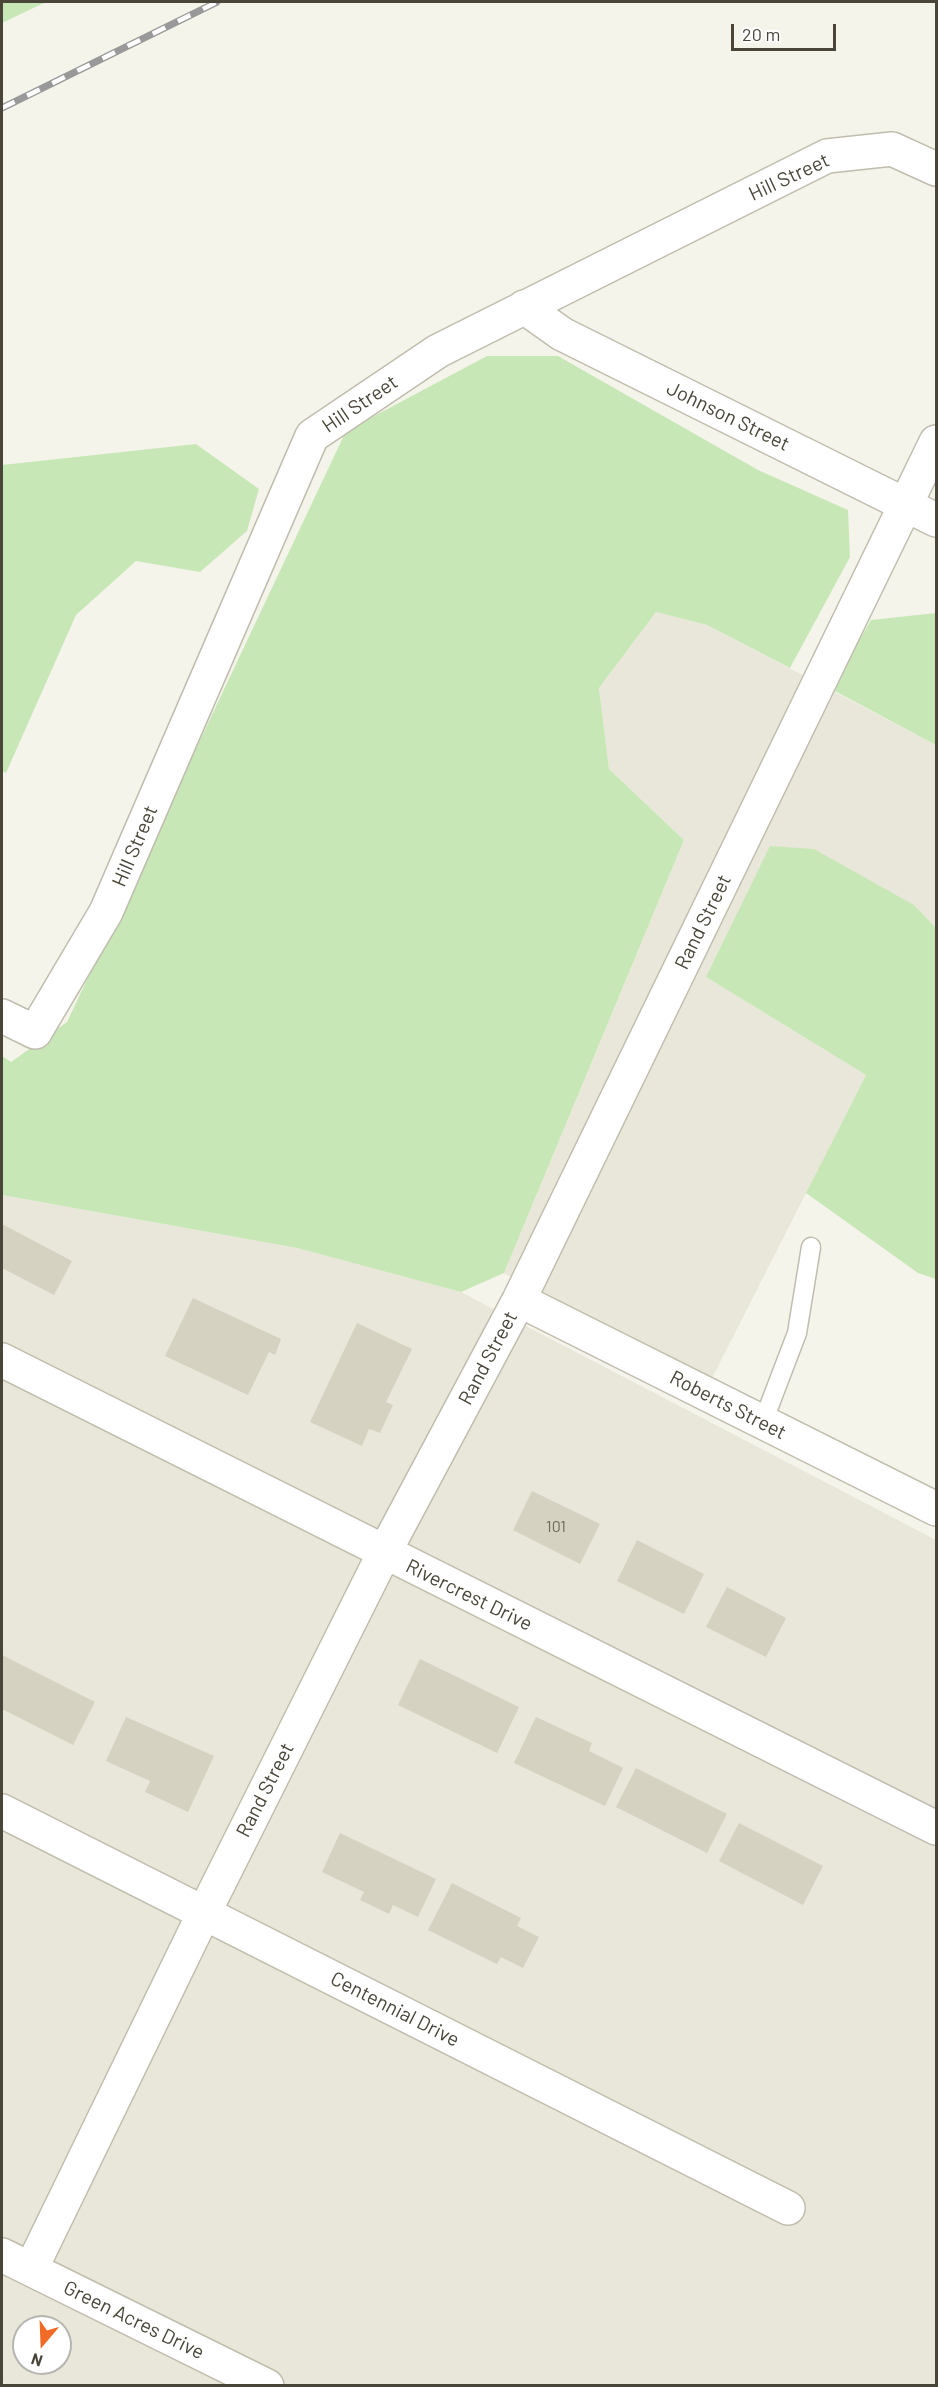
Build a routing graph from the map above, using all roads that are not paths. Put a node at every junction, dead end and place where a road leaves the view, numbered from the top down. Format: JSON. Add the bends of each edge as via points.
{"nodes":[{"id":1,"x":936,"y":169,"type":"edge"},
{"id":2,"x":524,"y":307,"type":"junction"},
{"id":3,"x":936,"y":442,"type":"edge"},
{"id":4,"x":906,"y":504,"type":"junction"},
{"id":5,"x":936,"y":520,"type":"edge"},
{"id":6,"x":2,"y":1016,"type":"edge"},
{"id":7,"x":811,"y":1246,"type":"dead end"},
{"id":8,"x":519,"y":1300,"type":"junction"},
{"id":9,"x":2,"y":1360,"type":"edge"},
{"id":10,"x":763,"y":1422,"type":"junction"},
{"id":11,"x":936,"y":1509,"type":"edge"},
{"id":12,"x":384,"y":1553,"type":"junction"},
{"id":13,"x":2,"y":1811,"type":"edge"},
{"id":14,"x":936,"y":1828,"type":"edge"},
{"id":15,"x":204,"y":1913,"type":"junction"},
{"id":16,"x":788,"y":2208,"type":"dead end"},
{"id":17,"x":2,"y":2255,"type":"edge"},
{"id":18,"x":31,"y":2269,"type":"junction"},
{"id":19,"x":267,"y":2385,"type":"edge"}],
"edges":[{"from":1,"to":2,"type":"street","name":"Hill Street","via":[[892,149],[826,156]]},
{"from":2,"to":4,"type":"street","name":"Johnson Street","via":[[562,334]]},
{"from":2,"to":6,"type":"street","name":"Hill Street","via":[[438,351],[312,436],[106,912],[35,1032]]},
{"from":3,"to":4,"type":"street","name":"Rand Street"},
{"from":4,"to":5,"type":"street","name":"Johnson Street"},
{"from":4,"to":8,"type":"street","name":"Rand Street"},
{"from":7,"to":10,"type":"lane","via":[[797,1333]]},
{"from":8,"to":10,"type":"street","name":"Roberts Street"},
{"from":8,"to":12,"type":"street","name":"Rand Street"},
{"from":9,"to":12,"type":"street","name":"Rivercrest Drive"},
{"from":10,"to":11,"type":"street","name":"Roberts Street"},
{"from":12,"to":14,"type":"street","name":"Rivercrest Drive"},
{"from":12,"to":15,"type":"street","name":"Rand Street"},
{"from":13,"to":15,"type":"street","name":"Centennial Drive"},
{"from":15,"to":16,"type":"street","name":"Centennial Drive"},
{"from":15,"to":18,"type":"street","name":"Rand Street"},
{"from":17,"to":18,"type":"street","name":"Green Acres Drive"},
{"from":18,"to":19,"type":"street","name":"Green Acres Drive"}]}
